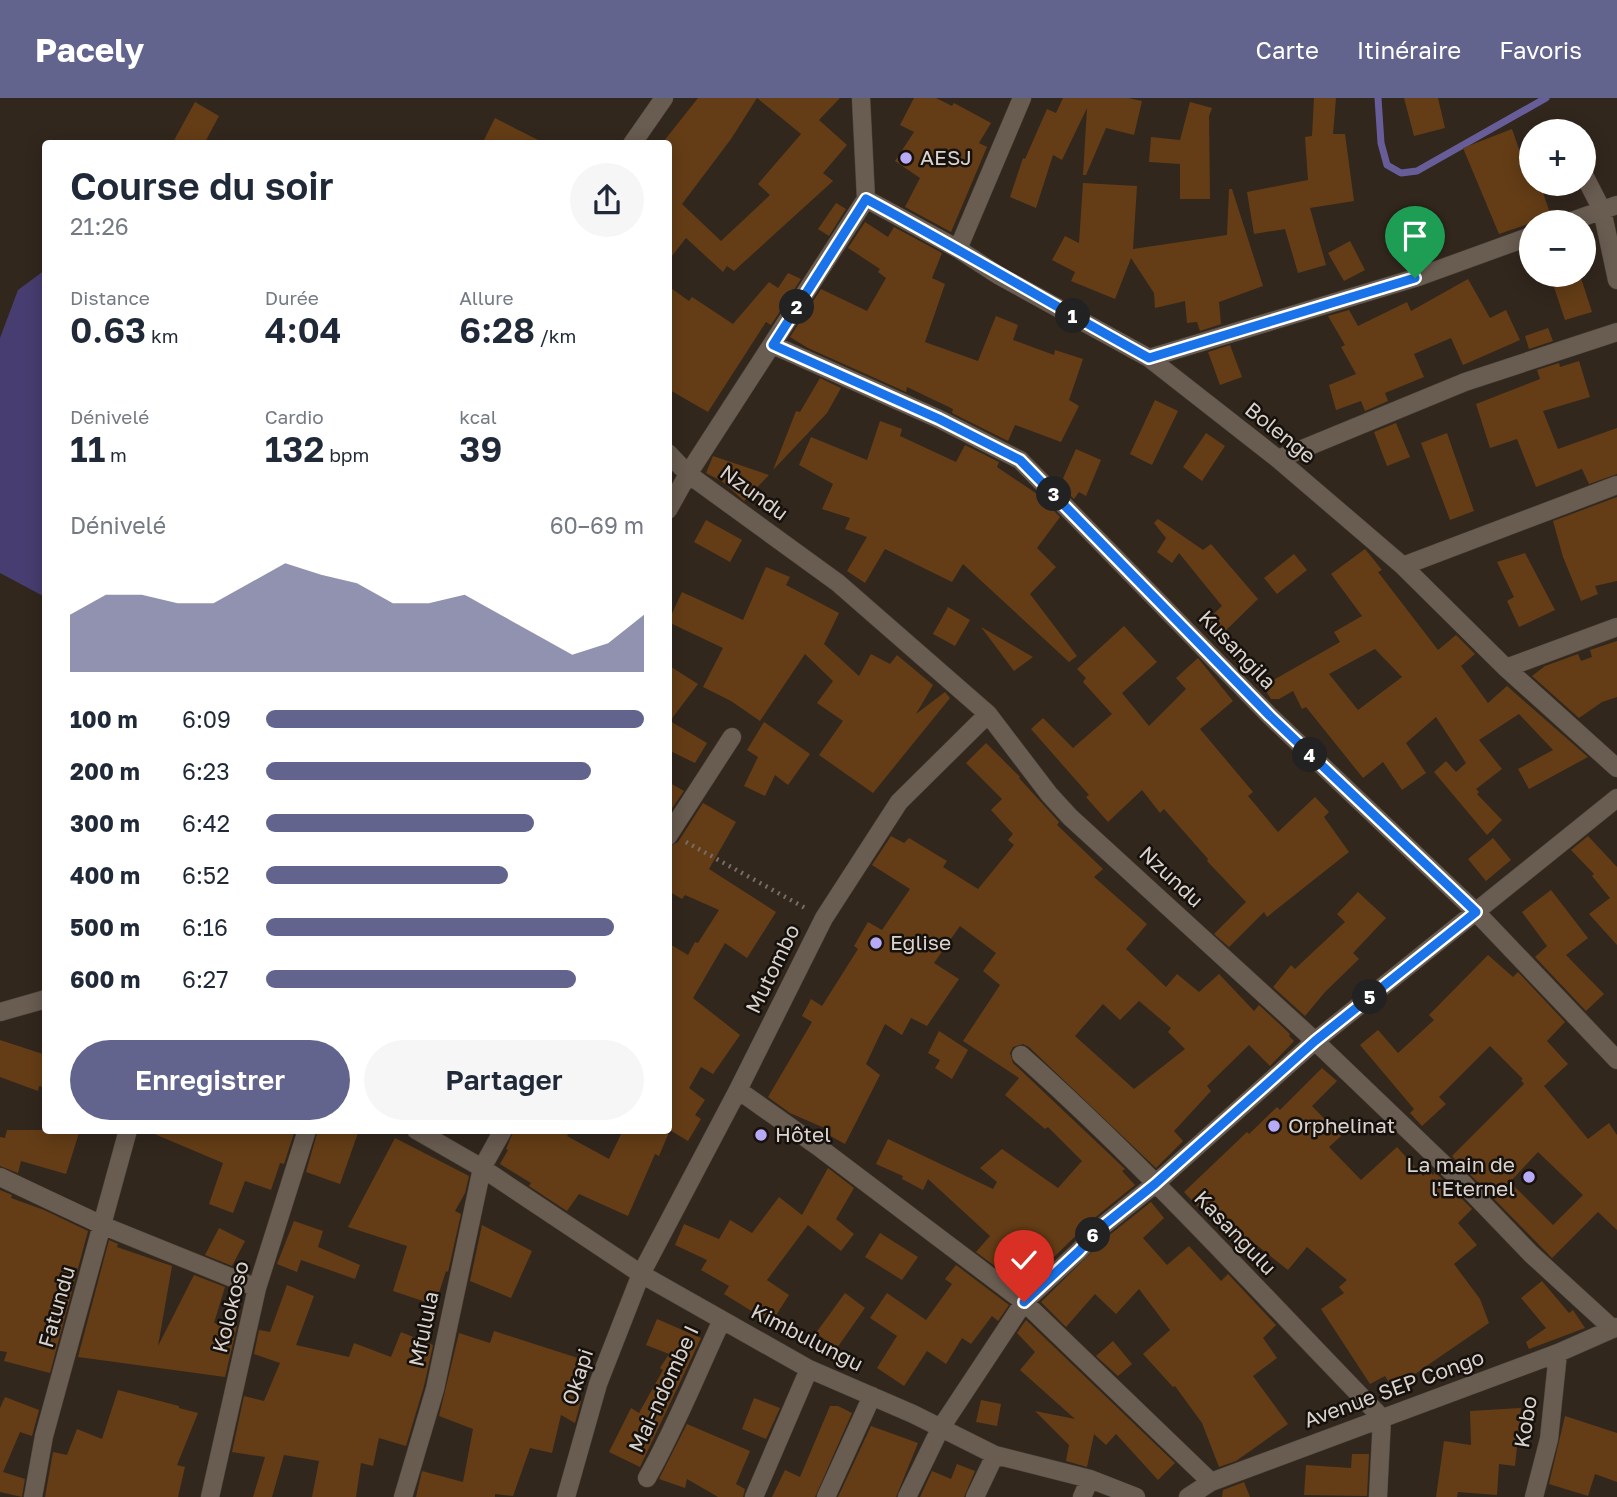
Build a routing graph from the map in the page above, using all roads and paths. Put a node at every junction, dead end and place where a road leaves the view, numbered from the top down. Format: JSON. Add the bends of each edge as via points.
{"nodes":[{"id":1,"x":664,"y":98,"type":"edge"},
{"id":2,"x":861,"y":98,"type":"edge"},
{"id":3,"x":1022,"y":98,"type":"edge"},
{"id":4,"x":635,"y":140,"type":"edge"},
{"id":5,"x":1596,"y":190,"type":"edge"},
{"id":6,"x":866,"y":199,"type":"junction"},
{"id":7,"x":1610,"y":207,"type":"edge"},
{"id":8,"x":1519,"y":240,"type":"edge"},
{"id":9,"x":958,"y":249,"type":"junction"},
{"id":10,"x":1617,"y":280,"type":"edge"},
{"id":11,"x":1617,"y":332,"type":"edge"},
{"id":12,"x":773,"y":345,"type":"junction"},
{"id":13,"x":1149,"y":358,"type":"junction"},
{"id":14,"x":672,"y":457,"type":"edge"},
{"id":15,"x":1278,"y":459,"type":"junction"},
{"id":16,"x":688,"y":474,"type":"junction"},
{"id":17,"x":1617,"y":485,"type":"edge"},
{"id":18,"x":672,"y":503,"type":"edge"},
{"id":19,"x":1403,"y":566,"type":"junction"},
{"id":20,"x":1617,"y":627,"type":"edge"},
{"id":21,"x":1506,"y":668,"type":"junction"},
{"id":22,"x":988,"y":714,"type":"junction"},
{"id":23,"x":732,"y":737,"type":"dead end"},
{"id":24,"x":1617,"y":768,"type":"edge"},
{"id":25,"x":1617,"y":799,"type":"edge"},
{"id":26,"x":672,"y":830,"type":"edge"},
{"id":27,"x":672,"y":837,"type":"edge"},
{"id":28,"x":1476,"y":912,"type":"junction"},
{"id":29,"x":824,"y":918,"type":"junction"},
{"id":30,"x":42,"y":1000,"type":"edge"},
{"id":31,"x":0,"y":1012,"type":"edge"},
{"id":32,"x":1315,"y":1041,"type":"junction"},
{"id":33,"x":1021,"y":1055,"type":"dead end"},
{"id":34,"x":1617,"y":1060,"type":"edge"},
{"id":35,"x":738,"y":1090,"type":"junction"},
{"id":36,"x":127,"y":1134,"type":"edge"},
{"id":37,"x":306,"y":1134,"type":"edge"},
{"id":38,"x":423,"y":1134,"type":"edge"},
{"id":39,"x":501,"y":1134,"type":"edge"},
{"id":40,"x":482,"y":1168,"type":"junction"},
{"id":41,"x":0,"y":1177,"type":"edge"},
{"id":42,"x":1155,"y":1184,"type":"junction"},
{"id":43,"x":104,"y":1226,"type":"junction"},
{"id":44,"x":641,"y":1274,"type":"junction"},
{"id":45,"x":257,"y":1288,"type":"junction"},
{"id":46,"x":1024,"y":1302,"type":"junction"},
{"id":47,"x":722,"y":1320,"type":"junction"},
{"id":48,"x":1615,"y":1328,"type":"edge"},
{"id":49,"x":1558,"y":1353,"type":"junction"},
{"id":50,"x":809,"y":1369,"type":"junction"},
{"id":51,"x":872,"y":1396,"type":"junction"},
{"id":52,"x":1382,"y":1418,"type":"junction"},
{"id":53,"x":940,"y":1429,"type":"junction"},
{"id":54,"x":995,"y":1455,"type":"junction"},
{"id":55,"x":648,"y":1478,"type":"dead end"},
{"id":56,"x":1090,"y":1479,"type":"junction"},
{"id":57,"x":1211,"y":1482,"type":"junction"},
{"id":58,"x":33,"y":1497,"type":"edge"},
{"id":59,"x":210,"y":1497,"type":"edge"},
{"id":60,"x":402,"y":1497,"type":"edge"},
{"id":61,"x":566,"y":1497,"type":"edge"},
{"id":62,"x":754,"y":1497,"type":"edge"},
{"id":63,"x":826,"y":1497,"type":"edge"},
{"id":64,"x":907,"y":1497,"type":"edge"},
{"id":65,"x":975,"y":1497,"type":"edge"},
{"id":66,"x":1082,"y":1497,"type":"edge"},
{"id":67,"x":1136,"y":1497,"type":"edge"},
{"id":68,"x":1188,"y":1497,"type":"edge"},
{"id":69,"x":1378,"y":1497,"type":"edge"},
{"id":70,"x":1534,"y":1497,"type":"edge"}],
"edges":[{"from":1,"to":4,"type":"street"},
{"from":2,"to":6,"type":"street"},
{"from":3,"to":9,"type":"street"},
{"from":5,"to":7,"type":"street"},
{"from":6,"to":9,"type":"street","name":"Bolenge"},
{"from":6,"to":12,"type":"street"},
{"from":7,"to":10,"type":"street"},
{"from":8,"to":13,"type":"street","via":[[1415,278]]},
{"from":9,"to":13,"type":"street","name":"Bolenge"},
{"from":11,"to":15,"type":"street","via":[[1465,382]]},
{"from":12,"to":16,"type":"street"},
{"from":12,"to":28,"type":"street","name":"Kusangila","via":[[1020,460],[1270,716]]},
{"from":13,"to":15,"type":"street","name":"Bolenge"},
{"from":14,"to":16,"type":"street","name":"Nzundu"},
{"from":15,"to":19,"type":"street","name":"Bolenge"},
{"from":16,"to":18,"type":"street"},
{"from":16,"to":22,"type":"street","name":"Nzundu","via":[[838,583]]},
{"from":17,"to":19,"type":"street"},
{"from":19,"to":21,"type":"street","name":"Bolenge"},
{"from":20,"to":21,"type":"street"},
{"from":21,"to":24,"type":"street","name":"Bolenge"},
{"from":22,"to":29,"type":"street","name":"Mutombo","via":[[899,802]]},
{"from":22,"to":32,"type":"street","name":"Nzundu","via":[[1070,817]]},
{"from":23,"to":26,"type":"street"},
{"from":25,"to":28,"type":"street"},
{"from":27,"to":29,"type":"path"},
{"from":28,"to":32,"type":"street"},
{"from":28,"to":34,"type":"street","name":"Kusangila"},
{"from":29,"to":35,"type":"street","name":"Mutombo"},
{"from":30,"to":31,"type":"street"},
{"from":32,"to":42,"type":"street"},
{"from":32,"to":48,"type":"street","name":"Nzundu","via":[[1531,1254]]},
{"from":33,"to":42,"type":"street","name":"Kasangulu"},
{"from":35,"to":44,"type":"street","name":"Mutombo"},
{"from":35,"to":46,"type":"street"},
{"from":36,"to":43,"type":"street","name":"Fatundu"},
{"from":37,"to":45,"type":"street","name":"Kolokoso"},
{"from":38,"to":40,"type":"street","name":"Kimbulungu"},
{"from":39,"to":40,"type":"street","name":"Mfulula"},
{"from":40,"to":44,"type":"street","name":"Kimbulungu"},
{"from":40,"to":60,"type":"street","name":"Mfulula","via":[[435,1389]]},
{"from":41,"to":43,"type":"street"},
{"from":42,"to":46,"type":"street","via":[[1099,1229]]},
{"from":42,"to":52,"type":"street","name":"Kasangulu"},
{"from":43,"to":45,"type":"street"},
{"from":43,"to":58,"type":"street","name":"Fatundu","via":[[44,1436]]},
{"from":44,"to":47,"type":"street","name":"Kimbulungu"},
{"from":44,"to":61,"type":"street","name":"Okapi","via":[[598,1384]]},
{"from":45,"to":59,"type":"street","name":"Kolokoso"},
{"from":46,"to":53,"type":"street"},
{"from":46,"to":57,"type":"street"},
{"from":47,"to":50,"type":"street","name":"Kimbulungu"},
{"from":47,"to":55,"type":"street","name":"Mai-ndombe I"},
{"from":48,"to":49,"type":"street","name":"Avenue SEP Congo"},
{"from":49,"to":52,"type":"street","name":"Avenue SEP Congo"},
{"from":49,"to":70,"type":"street","name":"Kobo","via":[[1549,1439]]},
{"from":50,"to":51,"type":"street","name":"Kimbulungu"},
{"from":50,"to":62,"type":"street"},
{"from":51,"to":53,"type":"street","name":"Kimbulungu"},
{"from":51,"to":63,"type":"street"},
{"from":52,"to":57,"type":"street","name":"Avenue SEP Congo"},
{"from":52,"to":69,"type":"street"},
{"from":53,"to":54,"type":"street","name":"Kimbulungu"},
{"from":53,"to":64,"type":"street"},
{"from":54,"to":56,"type":"street","name":"Kimbulungu"},
{"from":54,"to":65,"type":"street"},
{"from":56,"to":66,"type":"street"},
{"from":56,"to":67,"type":"street","name":"Kimbulungu"},
{"from":57,"to":68,"type":"street","name":"Avenue SEP Congo"}]}
